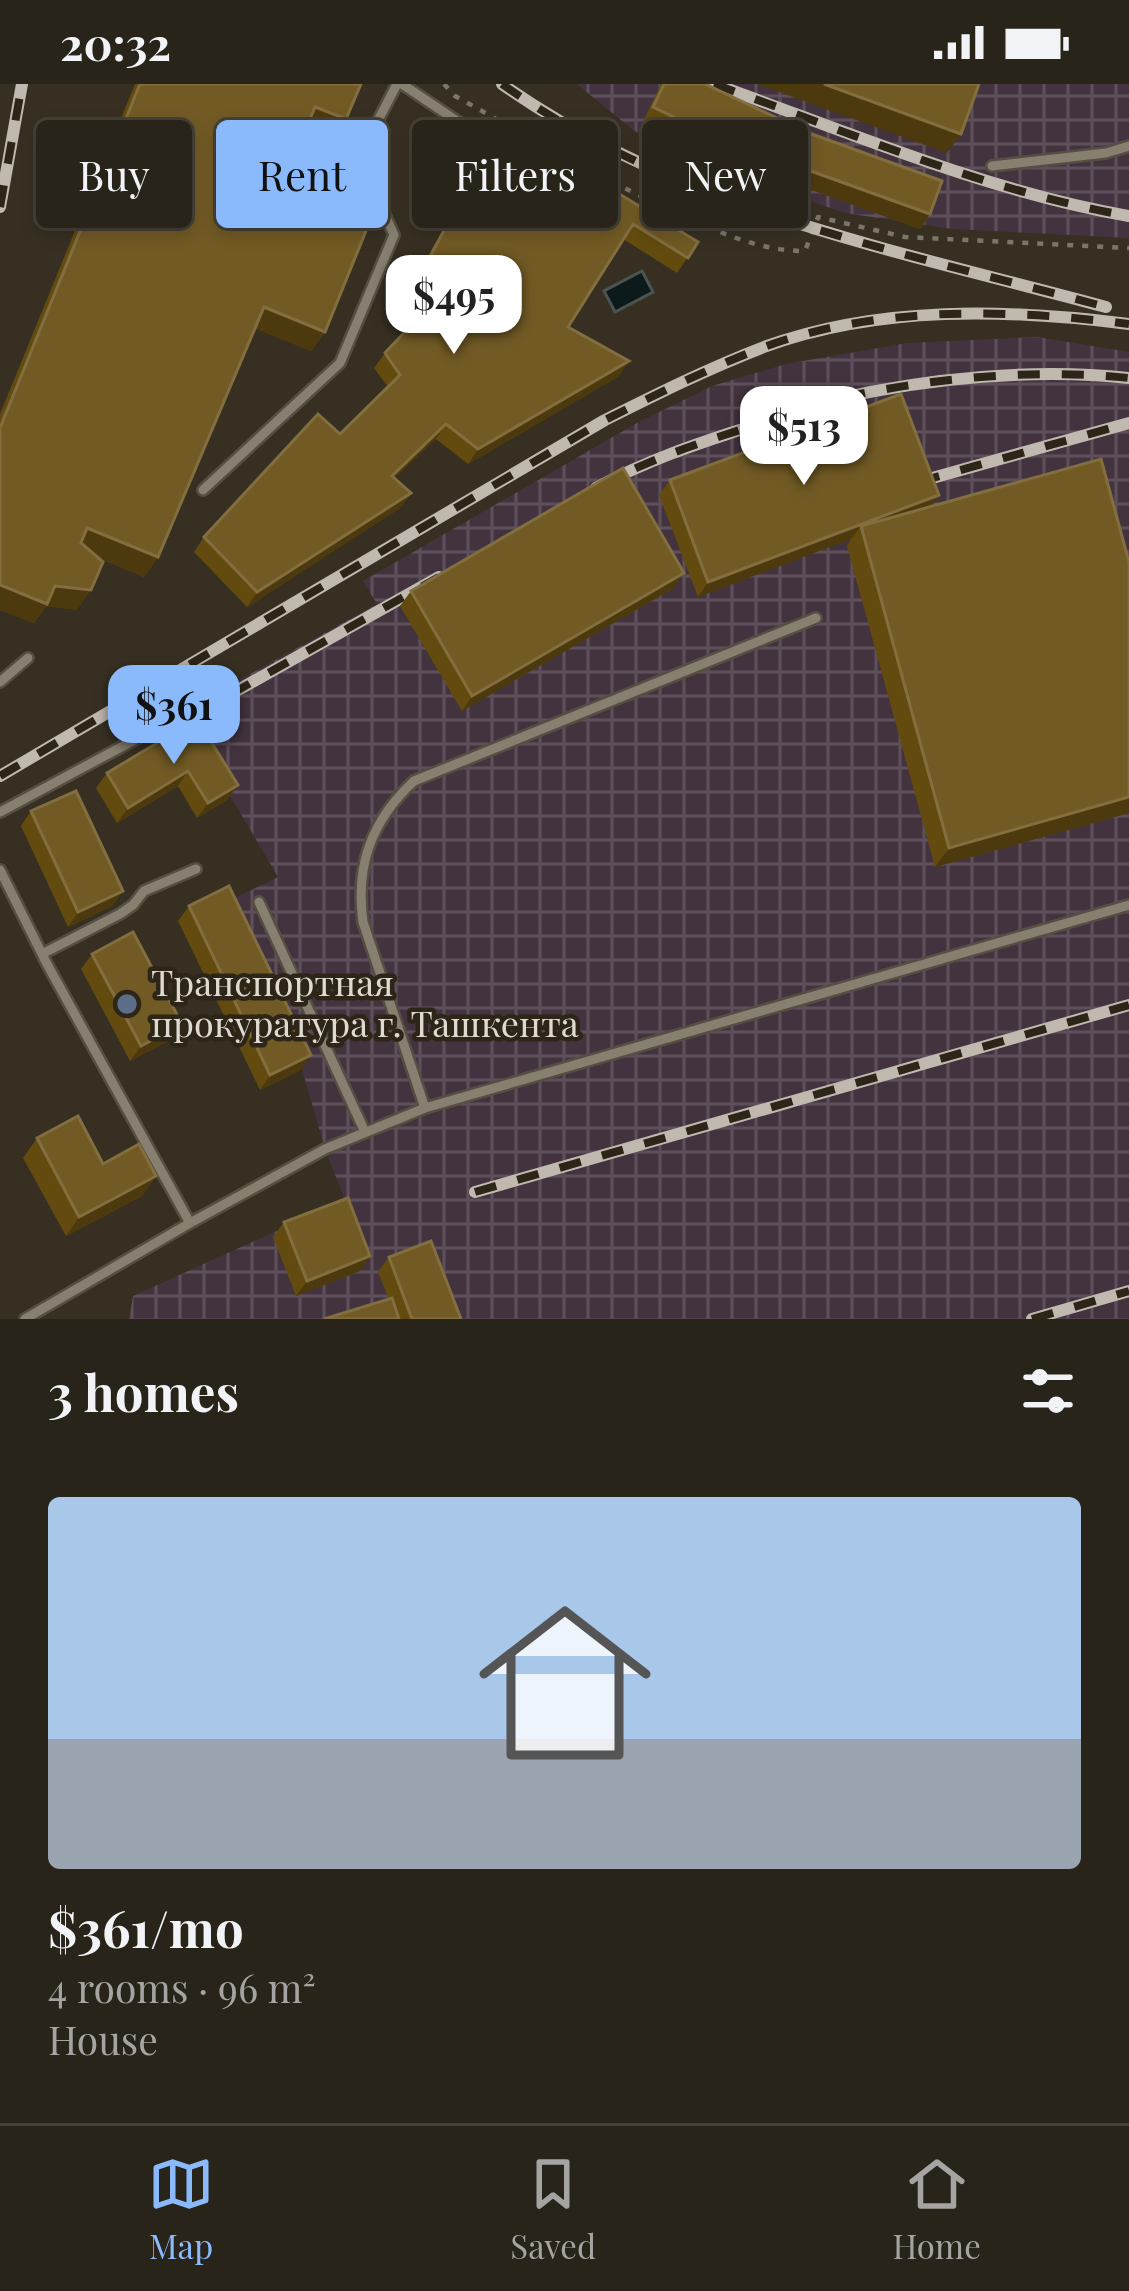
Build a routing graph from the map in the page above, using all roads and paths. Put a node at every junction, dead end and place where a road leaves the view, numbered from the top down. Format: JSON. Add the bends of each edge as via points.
{"nodes":[{"id":1,"x":399,"y":84,"type":"edge"},
{"id":2,"x":444,"y":84,"type":"edge"},
{"id":3,"x":455,"y":120,"type":"edge"},
{"id":4,"x":1129,"y":146,"type":"edge"},
{"id":5,"x":992,"y":166,"type":"dead end"},
{"id":6,"x":1129,"y":248,"type":"edge"},
{"id":7,"x":203,"y":490,"type":"dead end"},
{"id":8,"x":817,"y":618,"type":"dead end"},
{"id":9,"x":28,"y":658,"type":"dead end"},
{"id":10,"x":0,"y":682,"type":"edge"},
{"id":11,"x":152,"y":730,"type":"dead end"},
{"id":12,"x":0,"y":812,"type":"edge"},
{"id":13,"x":196,"y":869,"type":"dead end"},
{"id":14,"x":0,"y":870,"type":"edge"},
{"id":15,"x":259,"y":902,"type":"dead end"},
{"id":16,"x":1129,"y":905,"type":"edge"},
{"id":17,"x":42,"y":954,"type":"junction"},
{"id":18,"x":425,"y":1108,"type":"junction"},
{"id":19,"x":365,"y":1132,"type":"junction"},
{"id":20,"x":190,"y":1222,"type":"junction"},
{"id":21,"x":25,"y":1319,"type":"edge"}],
"edges":[{"from":1,"to":3,"type":"lane"},
{"from":1,"to":7,"type":"lane","via":[[359,157],[394,235],[340,362]]},
{"from":2,"to":6,"type":"path","via":[[609,182],[780,251],[805,251],[818,217],[904,237]]},
{"from":4,"to":5,"type":"lane"},
{"from":8,"to":18,"type":"lane","via":[[414,782],[385,811],[363,865],[363,922]]},
{"from":9,"to":10,"type":"lane"},
{"from":11,"to":12,"type":"lane"},
{"from":13,"to":17,"type":"lane"},
{"from":14,"to":17,"type":"lane"},
{"from":15,"to":19,"type":"lane"},
{"from":16,"to":18,"type":"lane"},
{"from":17,"to":20,"type":"lane"},
{"from":18,"to":19,"type":"lane"},
{"from":19,"to":20,"type":"lane"},
{"from":20,"to":21,"type":"lane"}]}
